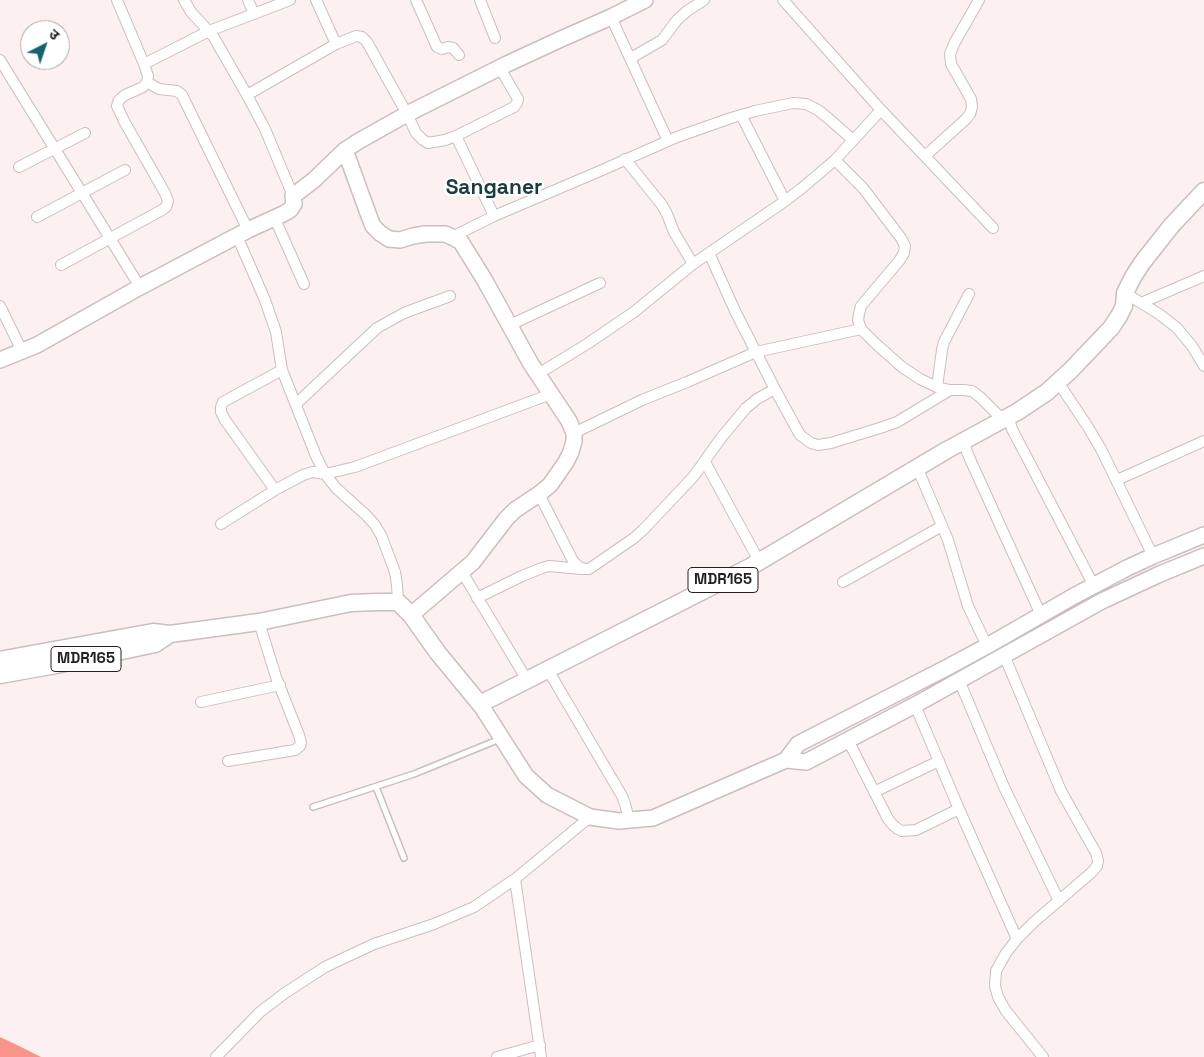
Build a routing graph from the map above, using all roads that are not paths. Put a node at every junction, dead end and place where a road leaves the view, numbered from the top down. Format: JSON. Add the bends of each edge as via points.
{"nodes":[{"id":1,"x":117,"y":0,"type":"edge"},
{"id":2,"x":184,"y":0,"type":"edge"},
{"id":3,"x":248,"y":0,"type":"edge"},
{"id":4,"x":290,"y":0,"type":"edge"},
{"id":5,"x":316,"y":0,"type":"edge"},
{"id":6,"x":416,"y":0,"type":"edge"},
{"id":7,"x":480,"y":0,"type":"edge"},
{"id":8,"x":645,"y":0,"type":"edge"},
{"id":9,"x":704,"y":0,"type":"edge"},
{"id":10,"x":784,"y":0,"type":"edge"},
{"id":11,"x":979,"y":0,"type":"edge"},
{"id":12,"x":254,"y":14,"type":"junction"},
{"id":13,"x":611,"y":17,"type":"junction"},
{"id":14,"x":209,"y":31,"type":"junction"},
{"id":15,"x":495,"y":38,"type":"dead end"},
{"id":16,"x":336,"y":44,"type":"junction"},
{"id":17,"x":459,"y":55,"type":"dead end"},
{"id":18,"x":631,"y":58,"type":"junction"},
{"id":19,"x":0,"y":60,"type":"edge"},
{"id":20,"x":144,"y":64,"type":"junction"},
{"id":21,"x":500,"y":68,"type":"junction"},
{"id":22,"x":4,"y":74,"type":"edge"},
{"id":23,"x":147,"y":82,"type":"junction"},
{"id":24,"x":248,"y":95,"type":"junction"},
{"id":25,"x":881,"y":110,"type":"junction"},
{"id":26,"x":407,"y":114,"type":"junction"},
{"id":27,"x":741,"y":115,"type":"junction"},
{"id":28,"x":85,"y":133,"type":"dead end"},
{"id":29,"x":456,"y":136,"type":"junction"},
{"id":30,"x":853,"y":140,"type":"junction"},
{"id":31,"x":668,"y":141,"type":"junction"},
{"id":32,"x":55,"y":148,"type":"junction"},
{"id":33,"x":345,"y":150,"type":"junction"},
{"id":34,"x":925,"y":156,"type":"junction"},
{"id":35,"x":626,"y":159,"type":"junction"},
{"id":36,"x":835,"y":160,"type":"junction"},
{"id":37,"x":19,"y":167,"type":"dead end"},
{"id":38,"x":125,"y":170,"type":"dead end"},
{"id":39,"x":1204,"y":191,"type":"edge"},
{"id":40,"x":82,"y":193,"type":"junction"},
{"id":41,"x":293,"y":196,"type":"junction"},
{"id":42,"x":785,"y":201,"type":"junction"},
{"id":43,"x":494,"y":216,"type":"junction"},
{"id":44,"x":37,"y":217,"type":"dead end"},
{"id":45,"x":275,"y":218,"type":"junction"},
{"id":46,"x":993,"y":228,"type":"dead end"},
{"id":47,"x":242,"y":233,"type":"junction"},
{"id":48,"x":452,"y":237,"type":"junction"},
{"id":49,"x":110,"y":238,"type":"junction"},
{"id":50,"x":709,"y":252,"type":"junction"},
{"id":51,"x":693,"y":264,"type":"junction"},
{"id":52,"x":61,"y":265,"type":"dead end"},
{"id":53,"x":1204,"y":276,"type":"edge"},
{"id":54,"x":600,"y":283,"type":"dead end"},
{"id":55,"x":304,"y":284,"type":"dead end"},
{"id":56,"x":140,"y":287,"type":"junction"},
{"id":57,"x":1125,"y":293,"type":"junction"},
{"id":58,"x":969,"y":294,"type":"dead end"},
{"id":59,"x":450,"y":296,"type":"dead end"},
{"id":60,"x":1141,"y":303,"type":"junction"},
{"id":61,"x":0,"y":306,"type":"edge"},
{"id":62,"x":510,"y":325,"type":"junction"},
{"id":63,"x":861,"y":329,"type":"junction"},
{"id":64,"x":22,"y":351,"type":"junction"},
{"id":65,"x":756,"y":352,"type":"junction"},
{"id":66,"x":0,"y":360,"type":"edge"},
{"id":67,"x":1204,"y":366,"type":"edge"},
{"id":68,"x":282,"y":370,"type":"junction"},
{"id":69,"x":538,"y":374,"type":"junction"},
{"id":70,"x":1058,"y":382,"type":"junction"},
{"id":71,"x":937,"y":387,"type":"junction"},
{"id":72,"x":775,"y":389,"type":"junction"},
{"id":73,"x":950,"y":390,"type":"junction"},
{"id":74,"x":551,"y":394,"type":"junction"},
{"id":75,"x":296,"y":404,"type":"junction"},
{"id":76,"x":1005,"y":418,"type":"junction"},
{"id":77,"x":574,"y":433,"type":"junction"},
{"id":78,"x":963,"y":441,"type":"junction"},
{"id":79,"x":1204,"y":441,"type":"edge"},
{"id":80,"x":705,"y":462,"type":"junction"},
{"id":81,"x":917,"y":467,"type":"junction"},
{"id":82,"x":325,"y":474,"type":"junction"},
{"id":83,"x":1117,"y":480,"type":"junction"},
{"id":84,"x":275,"y":490,"type":"junction"},
{"id":85,"x":539,"y":494,"type":"junction"},
{"id":86,"x":221,"y":524,"type":"dead end"},
{"id":87,"x":942,"y":526,"type":"junction"},
{"id":88,"x":1204,"y":536,"type":"edge"},
{"id":89,"x":1153,"y":556,"type":"junction"},
{"id":90,"x":1204,"y":556,"type":"edge"},
{"id":91,"x":759,"y":561,"type":"junction"},
{"id":92,"x":585,"y":569,"type":"junction"},
{"id":93,"x":462,"y":572,"type":"junction"},
{"id":94,"x":843,"y":582,"type":"dead end"},
{"id":95,"x":1094,"y":586,"type":"junction"},
{"id":96,"x":477,"y":598,"type":"junction"},
{"id":97,"x":398,"y":602,"type":"junction"},
{"id":98,"x":411,"y":615,"type":"junction"},
{"id":99,"x":1041,"y":615,"type":"junction"},
{"id":100,"x":259,"y":622,"type":"junction"},
{"id":101,"x":170,"y":634,"type":"junction"},
{"id":102,"x":987,"y":646,"type":"junction"},
{"id":103,"x":1004,"y":655,"type":"junction"},
{"id":104,"x":0,"y":660,"type":"edge"},
{"id":105,"x":548,"y":670,"type":"junction"},
{"id":106,"x":0,"y":675,"type":"edge"},
{"id":107,"x":527,"y":680,"type":"junction"},
{"id":108,"x":959,"y":680,"type":"junction"},
{"id":109,"x":280,"y":685,"type":"junction"},
{"id":110,"x":201,"y":702,"type":"dead end"},
{"id":111,"x":480,"y":704,"type":"junction"},
{"id":112,"x":915,"y":705,"type":"junction"},
{"id":113,"x":502,"y":738,"type":"junction"},
{"id":114,"x":848,"y":740,"type":"junction"},
{"id":115,"x":786,"y":760,"type":"junction"},
{"id":116,"x":228,"y":761,"type":"dead end"},
{"id":117,"x":939,"y":761,"type":"junction"},
{"id":118,"x":376,"y":787,"type":"junction"},
{"id":119,"x":874,"y":792,"type":"junction"},
{"id":120,"x":313,"y":807,"type":"dead end"},
{"id":121,"x":959,"y":809,"type":"junction"},
{"id":122,"x":590,"y":817,"type":"junction"},
{"id":123,"x":629,"y":820,"type":"junction"},
{"id":124,"x":404,"y":858,"type":"dead end"},
{"id":125,"x":515,"y":879,"type":"junction"},
{"id":126,"x":1059,"y":901,"type":"junction"},
{"id":127,"x":1017,"y":939,"type":"junction"},
{"id":128,"x":540,"y":1045,"type":"junction"},
{"id":129,"x":216,"y":1057,"type":"edge"},
{"id":130,"x":497,"y":1057,"type":"edge"},
{"id":131,"x":542,"y":1057,"type":"edge"},
{"id":132,"x":1043,"y":1057,"type":"edge"}],
"edges":[{"from":1,"to":20,"type":"street"},
{"from":2,"to":14,"type":"street"},
{"from":3,"to":12,"type":"street"},
{"from":4,"to":12,"type":"street"},
{"from":5,"to":16,"type":"street"},
{"from":6,"to":17,"type":"street","via":[[437,47],[453,48]]},
{"from":7,"to":15,"type":"street"},
{"from":8,"to":13,"type":"street"},
{"from":9,"to":18,"type":"street","via":[[677,20],[662,40]]},
{"from":10,"to":25,"type":"street"},
{"from":11,"to":34,"type":"street","via":[[950,54],[951,64],[971,99],[970,114]]},
{"from":12,"to":14,"type":"street"},
{"from":13,"to":18,"type":"street"},
{"from":13,"to":21,"type":"street"},
{"from":14,"to":20,"type":"street"},
{"from":14,"to":24,"type":"street"},
{"from":16,"to":24,"type":"street"},
{"from":16,"to":26,"type":"street","via":[[356,36],[362,37]]},
{"from":18,"to":31,"type":"street"},
{"from":19,"to":22,"type":"street"},
{"from":20,"to":23,"type":"street"},
{"from":21,"to":26,"type":"street"},
{"from":21,"to":29,"type":"street","via":[[518,98],[517,103]]},
{"from":22,"to":32,"type":"street"},
{"from":23,"to":47,"type":"street","via":[[182,95]]},
{"from":23,"to":49,"type":"street","via":[[125,95],[118,106],[168,201],[162,210]]},
{"from":24,"to":41,"type":"street"},
{"from":25,"to":30,"type":"street"},
{"from":25,"to":34,"type":"street"},
{"from":26,"to":29,"type":"street","via":[[423,140],[445,140]]},
{"from":26,"to":33,"type":"street"},
{"from":27,"to":30,"type":"street","via":[[793,103],[806,104],[818,110]]},
{"from":27,"to":31,"type":"street"},
{"from":27,"to":42,"type":"street"},
{"from":28,"to":32,"type":"street"},
{"from":29,"to":43,"type":"street"},
{"from":30,"to":36,"type":"street"},
{"from":31,"to":35,"type":"street"},
{"from":32,"to":37,"type":"street"},
{"from":32,"to":40,"type":"street"},
{"from":33,"to":41,"type":"street"},
{"from":33,"to":48,"type":"street","via":[[369,216],[380,233],[389,239],[400,240],[426,234]]},
{"from":34,"to":46,"type":"street"},
{"from":35,"to":43,"type":"street"},
{"from":35,"to":51,"type":"street","via":[[662,205]]},
{"from":36,"to":42,"type":"street"},
{"from":36,"to":63,"type":"street","via":[[863,188],[905,246],[899,261],[862,306],[858,320]]},
{"from":38,"to":40,"type":"street"},
{"from":39,"to":57,"type":"main road","number":"MDR165","via":[[1158,242],[1133,276]]},
{"from":40,"to":44,"type":"street"},
{"from":40,"to":49,"type":"street"},
{"from":41,"to":45,"type":"street","via":[[294,204],[290,210]]},
{"from":42,"to":50,"type":"street"},
{"from":43,"to":48,"type":"street"},
{"from":45,"to":47,"type":"street"},
{"from":45,"to":55,"type":"street"},
{"from":47,"to":56,"type":"street"},
{"from":47,"to":68,"type":"street","via":[[271,317]]},
{"from":48,"to":62,"type":"street","via":[[461,242],[470,254]]},
{"from":49,"to":52,"type":"street"},
{"from":49,"to":56,"type":"street"},
{"from":50,"to":51,"type":"street"},
{"from":50,"to":65,"type":"street"},
{"from":51,"to":69,"type":"street","via":[[634,312]]},
{"from":53,"to":60,"type":"street"},
{"from":54,"to":62,"type":"street"},
{"from":56,"to":64,"type":"street"},
{"from":57,"to":60,"type":"street"},
{"from":57,"to":70,"type":"main road","number":"MDR165","via":[[1124,306],[1111,328]]},
{"from":58,"to":71,"type":"street","via":[[944,342]]},
{"from":59,"to":75,"type":"street","via":[[404,313],[378,328]]},
{"from":60,"to":67,"type":"street","via":[[1177,328]]},
{"from":61,"to":64,"type":"street"},
{"from":62,"to":69,"type":"street"},
{"from":63,"to":65,"type":"street"},
{"from":63,"to":71,"type":"street","via":[[902,367]]},
{"from":64,"to":66,"type":"street"},
{"from":65,"to":72,"type":"street"},
{"from":65,"to":77,"type":"street"},
{"from":68,"to":75,"type":"street"},
{"from":68,"to":84,"type":"street","via":[[223,402],[221,407],[225,420]]},
{"from":69,"to":74,"type":"street"},
{"from":70,"to":76,"type":"main road","number":"MDR165"},
{"from":70,"to":83,"type":"street"},
{"from":71,"to":73,"type":"street"},
{"from":72,"to":73,"type":"street","via":[[800,435],[818,445],[897,422]]},
{"from":72,"to":80,"type":"street","via":[[746,408]]},
{"from":73,"to":76,"type":"street","via":[[972,391]]},
{"from":74,"to":77,"type":"street"},
{"from":74,"to":82,"type":"street","via":[[355,467]]},
{"from":75,"to":82,"type":"street"},
{"from":76,"to":78,"type":"main road","number":"MDR165"},
{"from":76,"to":95,"type":"street"},
{"from":77,"to":85,"type":"street","via":[[566,462],[550,485]]},
{"from":78,"to":81,"type":"main road","number":"MDR165"},
{"from":78,"to":99,"type":"street"},
{"from":79,"to":83,"type":"street"},
{"from":80,"to":91,"type":"street"},
{"from":80,"to":92,"type":"street","via":[[639,534],[595,566]]},
{"from":81,"to":87,"type":"street"},
{"from":81,"to":91,"type":"main road","number":"MDR165"},
{"from":82,"to":84,"type":"street","via":[[313,472],[303,475]]},
{"from":82,"to":97,"type":"street","via":[[381,535],[395,572]]},
{"from":83,"to":89,"type":"street"},
{"from":84,"to":86,"type":"street"},
{"from":85,"to":92,"type":"street","via":[[572,561]]},
{"from":85,"to":93,"type":"street","via":[[506,519]]},
{"from":87,"to":94,"type":"street"},
{"from":87,"to":102,"type":"street","via":[[968,606]]},
{"from":88,"to":89,"type":"street"},
{"from":89,"to":95,"type":"street"},
{"from":90,"to":103,"type":"street","via":[[1102,601]]},
{"from":91,"to":105,"type":"main road","number":"MDR165"},
{"from":92,"to":96,"type":"street","via":[[549,566]]},
{"from":93,"to":96,"type":"street"},
{"from":93,"to":98,"type":"street"},
{"from":95,"to":99,"type":"street"},
{"from":96,"to":107,"type":"street"},
{"from":97,"to":98,"type":"main road"},
{"from":97,"to":100,"type":"main road","number":"MDR165","via":[[351,604]]},
{"from":98,"to":111,"type":"main road"},
{"from":99,"to":102,"type":"street"},
{"from":100,"to":101,"type":"main road","number":"MDR165"},
{"from":100,"to":109,"type":"street"},
{"from":101,"to":104,"type":"main road","number":"MDR165","via":[[153,632]]},
{"from":101,"to":106,"type":"main road","number":"MDR165","via":[[155,644]]},
{"from":102,"to":115,"type":"street","via":[[798,744]]},
{"from":103,"to":108,"type":"street"},
{"from":103,"to":126,"type":"street","via":[[1061,791],[1098,861],[1092,872]]},
{"from":105,"to":107,"type":"main road","number":"MDR165"},
{"from":105,"to":123,"type":"street","via":[[620,791]]},
{"from":107,"to":111,"type":"main road","number":"MDR165"},
{"from":108,"to":112,"type":"street"},
{"from":108,"to":126,"type":"street","via":[[1004,788]]},
{"from":109,"to":110,"type":"street"},
{"from":109,"to":116,"type":"street","via":[[300,746],[295,750]]},
{"from":111,"to":113,"type":"street"},
{"from":112,"to":114,"type":"street"},
{"from":112,"to":117,"type":"street"},
{"from":113,"to":118,"type":"lane"},
{"from":113,"to":122,"type":"street","via":[[526,776],[547,795]]},
{"from":114,"to":115,"type":"street","via":[[806,762]]},
{"from":114,"to":119,"type":"street"},
{"from":115,"to":123,"type":"street","via":[[653,818]]},
{"from":117,"to":119,"type":"street"},
{"from":117,"to":121,"type":"street"},
{"from":118,"to":120,"type":"lane"},
{"from":118,"to":124,"type":"lane"},
{"from":119,"to":121,"type":"street","via":[[888,819],[902,831],[916,830]]},
{"from":121,"to":127,"type":"street"},
{"from":122,"to":123,"type":"street"},
{"from":122,"to":125,"type":"street"},
{"from":125,"to":128,"type":"street"},
{"from":125,"to":129,"type":"street","via":[[474,907],[374,944],[325,967],[260,1012]]},
{"from":126,"to":127,"type":"street"},
{"from":127,"to":132,"type":"street","via":[[996,970],[995,986],[1006,1012]]},
{"from":128,"to":130,"type":"street"},
{"from":128,"to":131,"type":"street"}]}
